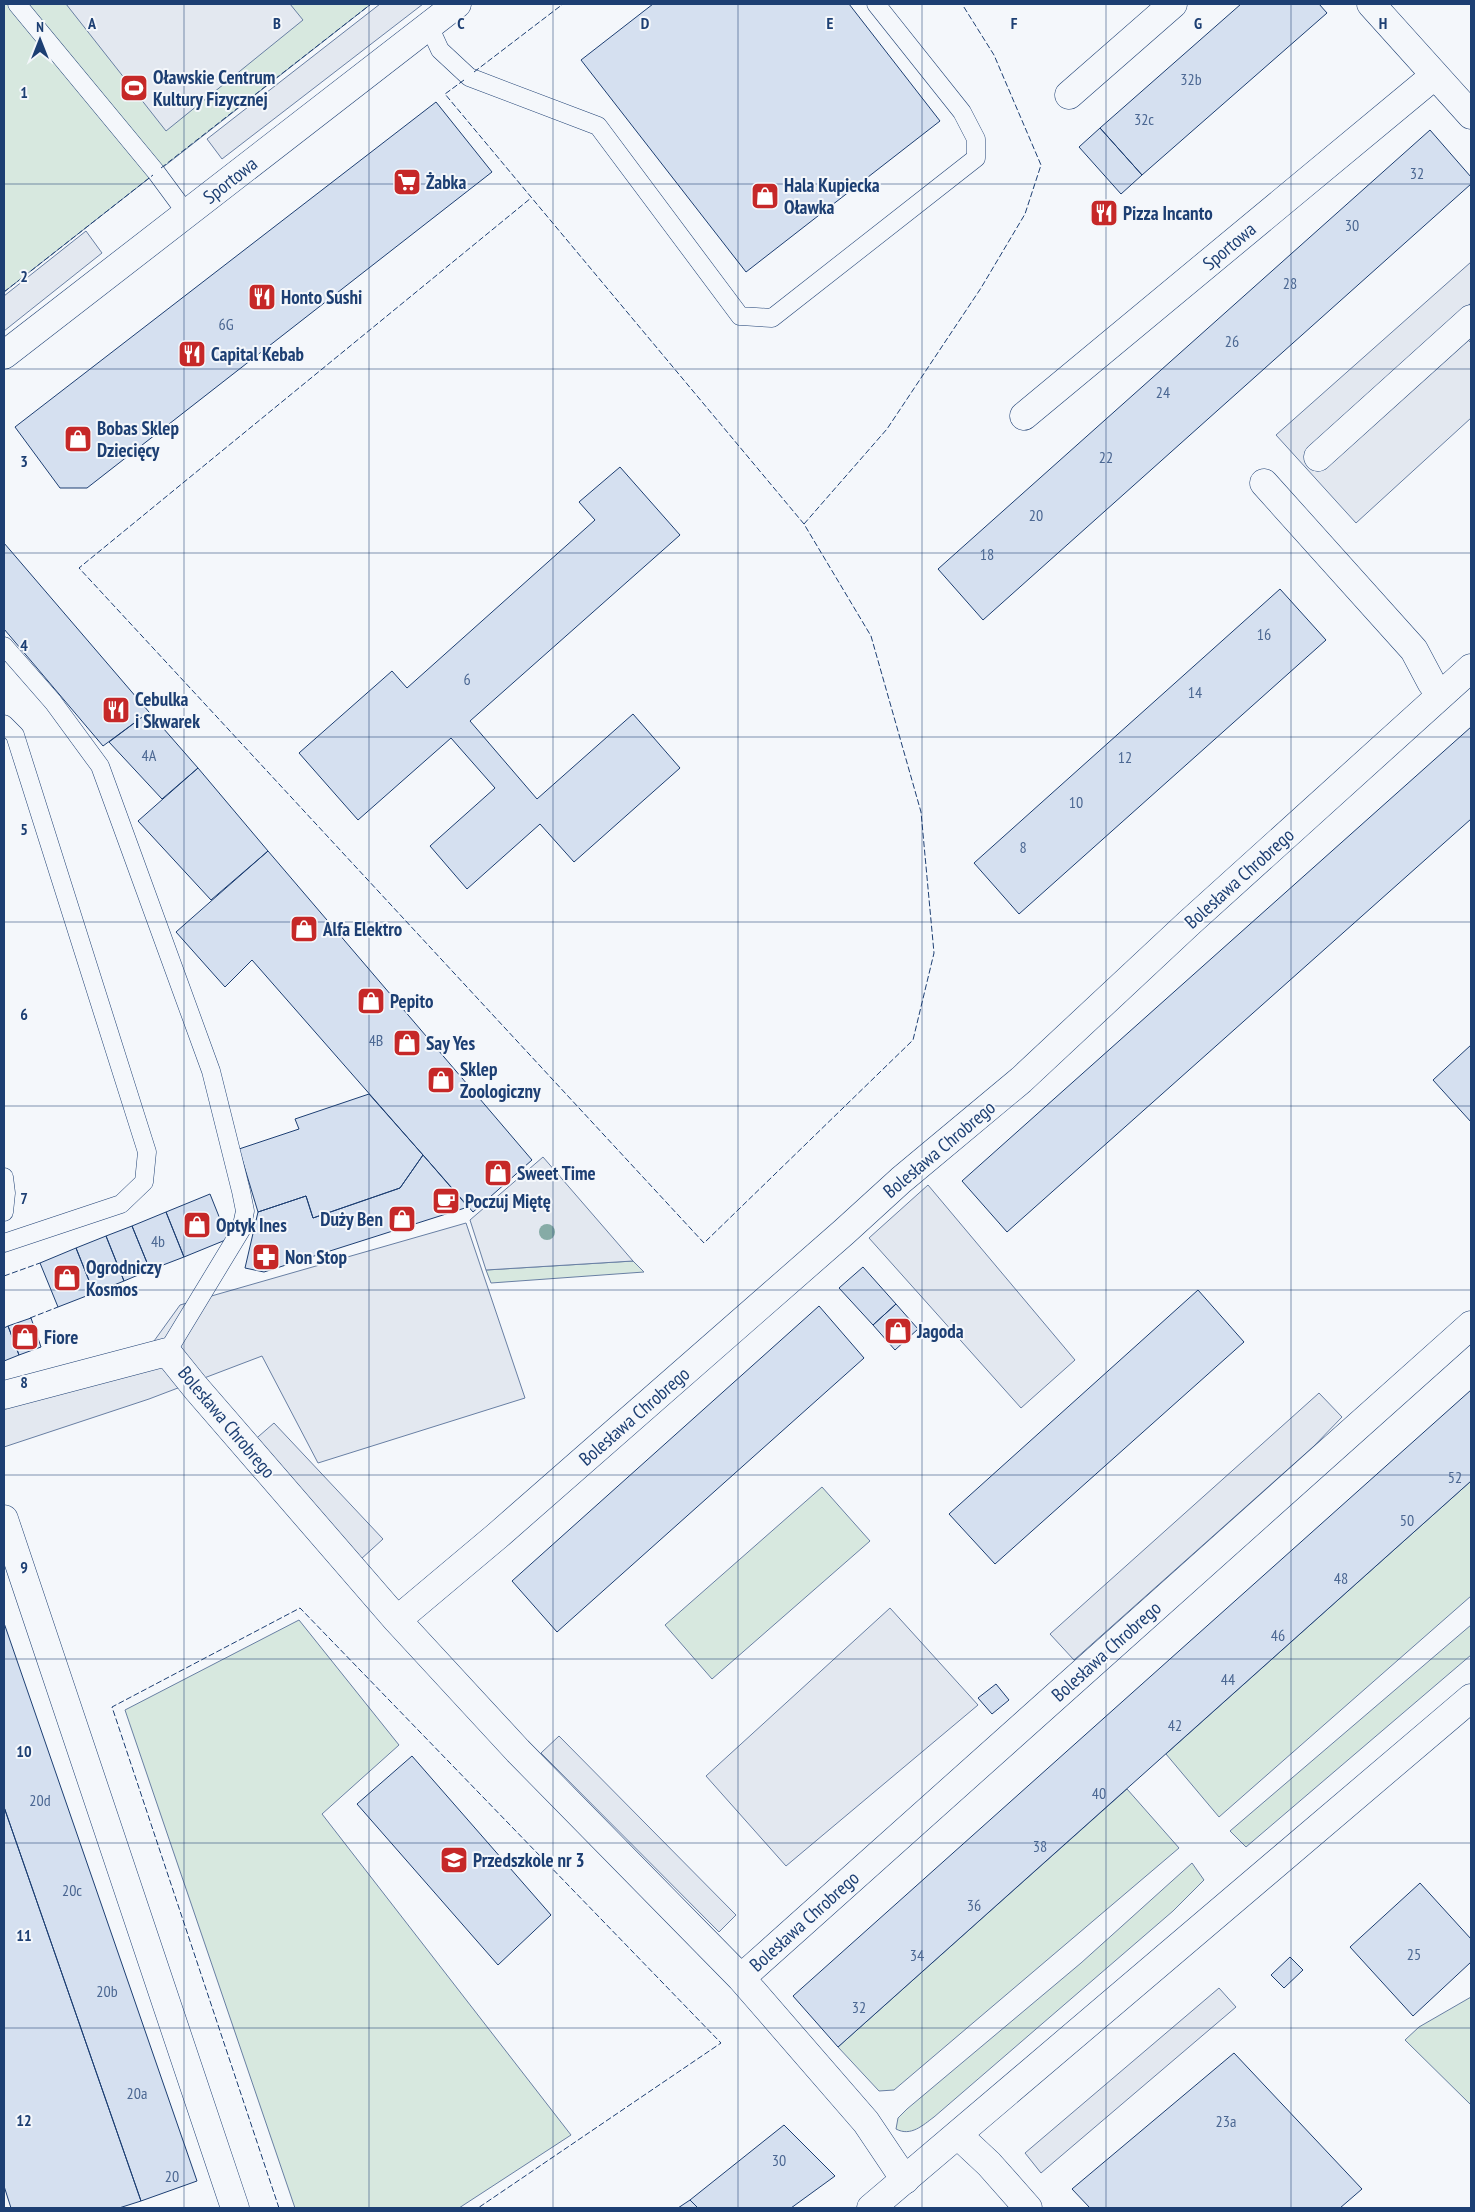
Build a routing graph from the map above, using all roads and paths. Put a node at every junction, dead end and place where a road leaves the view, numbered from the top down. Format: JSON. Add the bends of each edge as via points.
{"nodes":[{"id":1,"x":17,"y":4,"type":"edge"},
{"id":2,"x":457,"y":4,"type":"edge"},
{"id":3,"x":876,"y":4,"type":"edge"},
{"id":4,"x":1173,"y":4,"type":"edge"},
{"id":5,"x":1372,"y":4,"type":"edge"},
{"id":6,"x":429,"y":26,"type":"junction"},
{"id":7,"x":1434,"y":76,"type":"junction"},
{"id":8,"x":1069,"y":96,"type":"dead end"},
{"id":9,"x":1471,"y":115,"type":"edge"},
{"id":10,"x":187,"y":214,"type":"junction"},
{"id":11,"x":1471,"y":319,"type":"edge"},
{"id":12,"x":4,"y":356,"type":"edge"},
{"id":13,"x":1024,"y":416,"type":"dead end"},
{"id":14,"x":1318,"y":457,"type":"dead end"},
{"id":15,"x":1264,"y":483,"type":"dead end"},
{"id":16,"x":4,"y":646,"type":"edge"},
{"id":17,"x":1471,"y":668,"type":"edge"},
{"id":18,"x":1440,"y":695,"type":"junction"},
{"id":19,"x":4,"y":724,"type":"edge"},
{"id":20,"x":4,"y":1177,"type":"edge"},
{"id":21,"x":4,"y":1212,"type":"edge"},
{"id":22,"x":4,"y":1243,"type":"edge"},
{"id":23,"x":1471,"y":1325,"type":"edge"},
{"id":24,"x":168,"y":1352,"type":"junction"},
{"id":25,"x":4,"y":1395,"type":"edge"},
{"id":26,"x":4,"y":1519,"type":"edge"},
{"id":27,"x":397,"y":1620,"type":"junction"},
{"id":28,"x":1471,"y":1698,"type":"edge"},
{"id":29,"x":741,"y":1978,"type":"junction"},
{"id":30,"x":958,"y":2135,"type":"junction"},
{"id":31,"x":905,"y":2180,"type":"junction"},
{"id":32,"x":235,"y":2208,"type":"edge"},
{"id":33,"x":871,"y":2208,"type":"edge"},
{"id":34,"x":1028,"y":2208,"type":"edge"}],
"edges":[{"from":1,"to":10,"type":"lane"},
{"from":2,"to":6,"type":"street","name":"Sportowa"},
{"from":3,"to":6,"type":"lane","via":[[962,112],[976,139],[976,158],[772,318],[740,316],[598,126],[469,77],[440,50]]},
{"from":4,"to":8,"type":"street"},
{"from":5,"to":7,"type":"street"},
{"from":6,"to":10,"type":"street","name":"Sportowa"},
{"from":7,"to":9,"type":"street"},
{"from":7,"to":13,"type":"street","name":"Sportowa"},
{"from":10,"to":12,"type":"street","name":"Sportowa"},
{"from":11,"to":14,"type":"street"},
{"from":15,"to":18,"type":"street","via":[[1414,650]]},
{"from":16,"to":24,"type":"lane","via":[[53,702],[100,766],[211,1071],[241,1192],[245,1211],[241,1230]]},
{"from":17,"to":18,"type":"street","name":"Bolesława Chrobrego"},
{"from":18,"to":27,"type":"street","name":"Bolesława Chrobrego","via":[[1020,1080]]},
{"from":19,"to":22,"type":"lane","via":[[15,735],[148,1152],[144,1182],[121,1204]]},
{"from":20,"to":21,"type":"lane"},
{"from":23,"to":29,"type":"street","name":"Bolesława Chrobrego"},
{"from":24,"to":25,"type":"street","name":"Bolesława Chrobrego"},
{"from":24,"to":27,"type":"street","name":"Bolesława Chrobrego"},
{"from":26,"to":32,"type":"street"},
{"from":27,"to":29,"type":"street","name":"Bolesława Chrobrego","via":[[518,1751]]},
{"from":28,"to":30,"type":"street"},
{"from":29,"to":31,"type":"street","name":"Bolesława Chrobrego","via":[[866,2122]]},
{"from":30,"to":31,"type":"street"},
{"from":30,"to":34,"type":"street","via":[[990,2164]]},
{"from":31,"to":33,"type":"street"}]}
